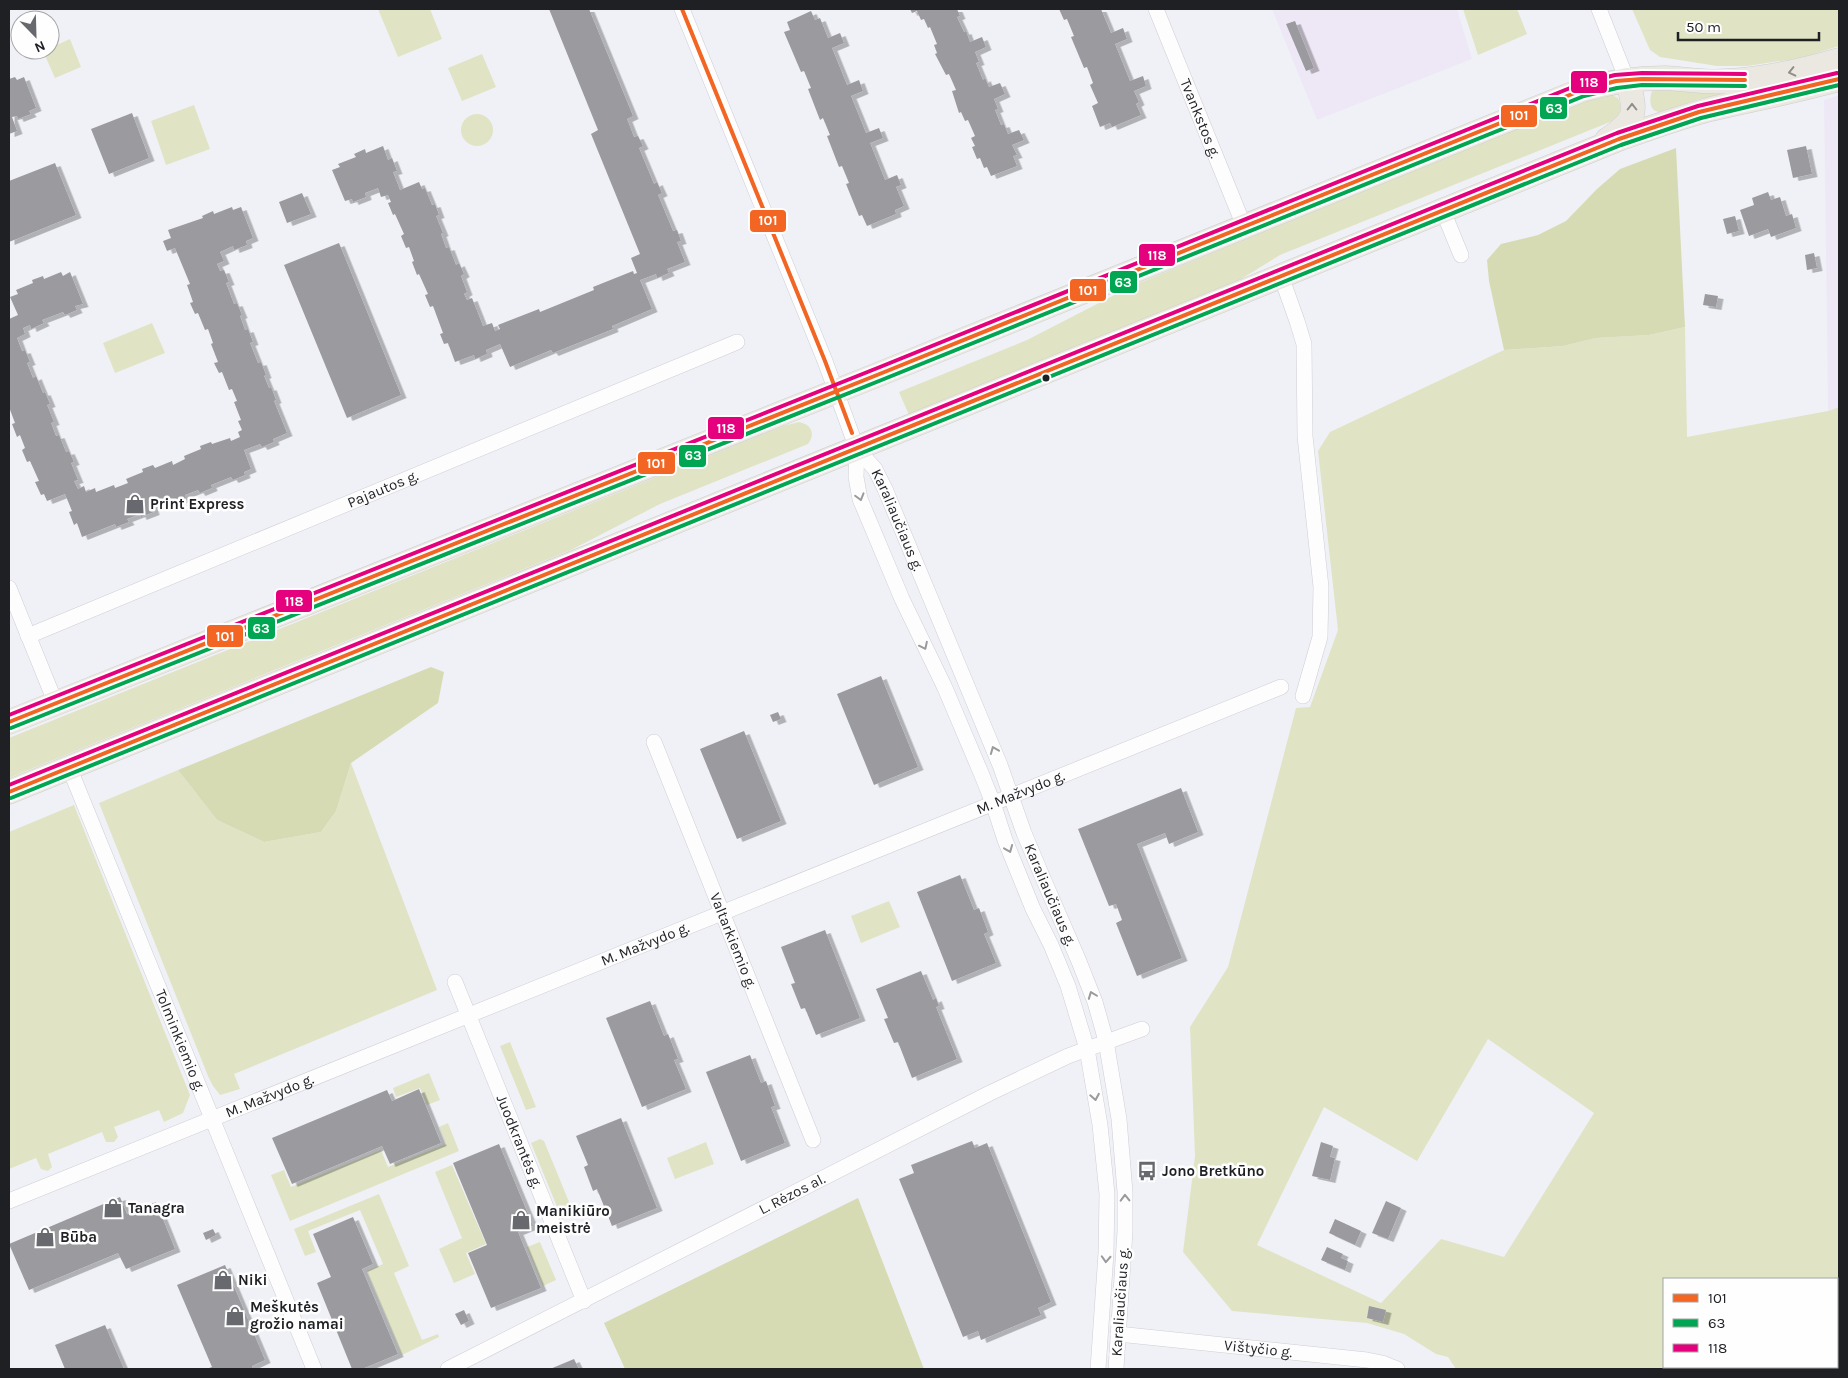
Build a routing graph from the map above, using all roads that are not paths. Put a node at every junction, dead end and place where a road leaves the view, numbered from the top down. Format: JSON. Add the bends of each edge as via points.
{"nodes":[{"id":1,"x":682,"y":9,"type":"edge"},
{"id":2,"x":1156,"y":9,"type":"edge"},
{"id":3,"x":1600,"y":9,"type":"edge"},
{"id":4,"x":1839,"y":60,"type":"edge"},
{"id":5,"x":1839,"y":78,"type":"edge"},
{"id":6,"x":1627,"y":80,"type":"junction"},
{"id":7,"x":1592,"y":151,"type":"junction"},
{"id":8,"x":1443,"y":211,"type":"junction"},
{"id":9,"x":1244,"y":226,"type":"junction"},
{"id":10,"x":1461,"y":255,"type":"dead end"},
{"id":11,"x":1281,"y":276,"type":"junction"},
{"id":12,"x":737,"y":342,"type":"dead end"},
{"id":13,"x":836,"y":392,"type":"junction"},
{"id":14,"x":857,"y":449,"type":"junction"},
{"id":15,"x":9,"y":588,"type":"edge"},
{"id":16,"x":28,"y":636,"type":"junction"},
{"id":17,"x":1281,"y":687,"type":"dead end"},
{"id":18,"x":1303,"y":696,"type":"dead end"},
{"id":19,"x":56,"y":704,"type":"junction"},
{"id":20,"x":9,"y":722,"type":"edge"},
{"id":21,"x":654,"y":742,"type":"dead end"},
{"id":22,"x":69,"y":767,"type":"junction"},
{"id":23,"x":9,"y":792,"type":"edge"},
{"id":24,"x":1012,"y":796,"type":"junction"},
{"id":25,"x":993,"y":803,"type":"junction"},
{"id":26,"x":722,"y":913,"type":"junction"},
{"id":27,"x":455,"y":982,"type":"dead end"},
{"id":28,"x":469,"y":1015,"type":"junction"},
{"id":29,"x":1142,"y":1029,"type":"dead end"},
{"id":30,"x":1106,"y":1042,"type":"junction"},
{"id":31,"x":1087,"y":1049,"type":"junction"},
{"id":32,"x":211,"y":1119,"type":"junction"},
{"id":33,"x":813,"y":1140,"type":"dead end"},
{"id":34,"x":9,"y":1201,"type":"edge"},
{"id":35,"x":584,"y":1301,"type":"junction"},
{"id":36,"x":1118,"y":1334,"type":"junction"},
{"id":37,"x":314,"y":1369,"type":"edge"},
{"id":38,"x":448,"y":1369,"type":"edge"},
{"id":39,"x":1098,"y":1369,"type":"edge"},
{"id":40,"x":1116,"y":1369,"type":"edge"},
{"id":41,"x":1397,"y":1369,"type":"edge"}],
"edges":[{"from":1,"to":13,"type":"street","name":"Karaliaučiaus g."},
{"from":2,"to":9,"type":"street","name":"Tvankstos g."},
{"from":3,"to":6,"type":"street"},
{"from":4,"to":6,"type":"main road","one_way":true,"via":[[1760,79],[1724,82],[1663,78]]},
{"from":5,"to":7,"type":"main road","via":[[1661,124]]},
{"from":7,"to":6,"type":"main road","one_way":true,"via":[[1615,135],[1634,113]]},
{"from":6,"to":9,"type":"main road","via":[[1582,90]]},
{"from":7,"to":8,"type":"main road"},
{"from":8,"to":10,"type":"street"},
{"from":8,"to":11,"type":"main road"},
{"from":9,"to":13,"type":"main road"},
{"from":11,"to":14,"type":"main road"},
{"from":11,"to":18,"type":"street","via":[[1304,344],[1305,436],[1321,587],[1320,637]]},
{"from":12,"to":16,"type":"street","name":"Pajautos g."},
{"from":13,"to":14,"type":"street","name":"Karaliaučiaus g."},
{"from":13,"to":19,"type":"main road"},
{"from":14,"to":22,"type":"main road"},
{"from":24,"to":14,"type":"street","name":"Karaliaučiaus g.","one_way":true,"via":[[885,489],[875,469]]},
{"from":14,"to":25,"type":"street","name":"Karaliaučiaus g.","one_way":true,"via":[[856,478],[860,499]]},
{"from":15,"to":16,"type":"street"},
{"from":16,"to":19,"type":"street"},
{"from":17,"to":24,"type":"street","name":"M. Mažvydo g."},
{"from":19,"to":20,"type":"main road"},
{"from":21,"to":26,"type":"street","name":"Valtarkiemio g."},
{"from":22,"to":23,"type":"main road"},
{"from":22,"to":32,"type":"street","name":"Tolminkiemio g."},
{"from":24,"to":25,"type":"street","name":"M. Mažvydo g."},
{"from":30,"to":24,"type":"street","name":"Karaliaučiaus g.","one_way":true,"via":[[1095,1002]]},
{"from":25,"to":26,"type":"street","name":"M. Mažvydo g."},
{"from":25,"to":31,"type":"street","name":"Karaliaučiaus g.","one_way":true,"via":[[1005,840],[1059,962]]},
{"from":26,"to":28,"type":"street","name":"M. Mažvydo g."},
{"from":26,"to":33,"type":"street","name":"Valtarkiemio g."},
{"from":27,"to":28,"type":"street","name":"Juodkrantės g."},
{"from":28,"to":32,"type":"street","name":"M. Mažvydo g."},
{"from":28,"to":35,"type":"street","name":"Juodkrantės g."},
{"from":29,"to":30,"type":"street","name":"L. Rėzos al."},
{"from":30,"to":31,"type":"street","name":"L. Rėzos al."},
{"from":36,"to":30,"type":"street","name":"Karaliaučiaus g.","one_way":true,"via":[[1125,1192],[1119,1120]]},
{"from":31,"to":35,"type":"street","name":"L. Rėzos al.","via":[[990,1093]]},
{"from":31,"to":39,"type":"street","name":"Karaliaučiaus g.","one_way":true,"via":[[1107,1194]]},
{"from":32,"to":34,"type":"street","name":"M. Mažvydo g."},
{"from":32,"to":37,"type":"street","name":"Tolminkiemio g."},
{"from":35,"to":38,"type":"street","name":"L. Rėzos al."},
{"from":36,"to":40,"type":"street","name":"Karaliaučiaus g."},
{"from":36,"to":41,"type":"street","name":"Vištyčio g.","via":[[1367,1360]]}]}
